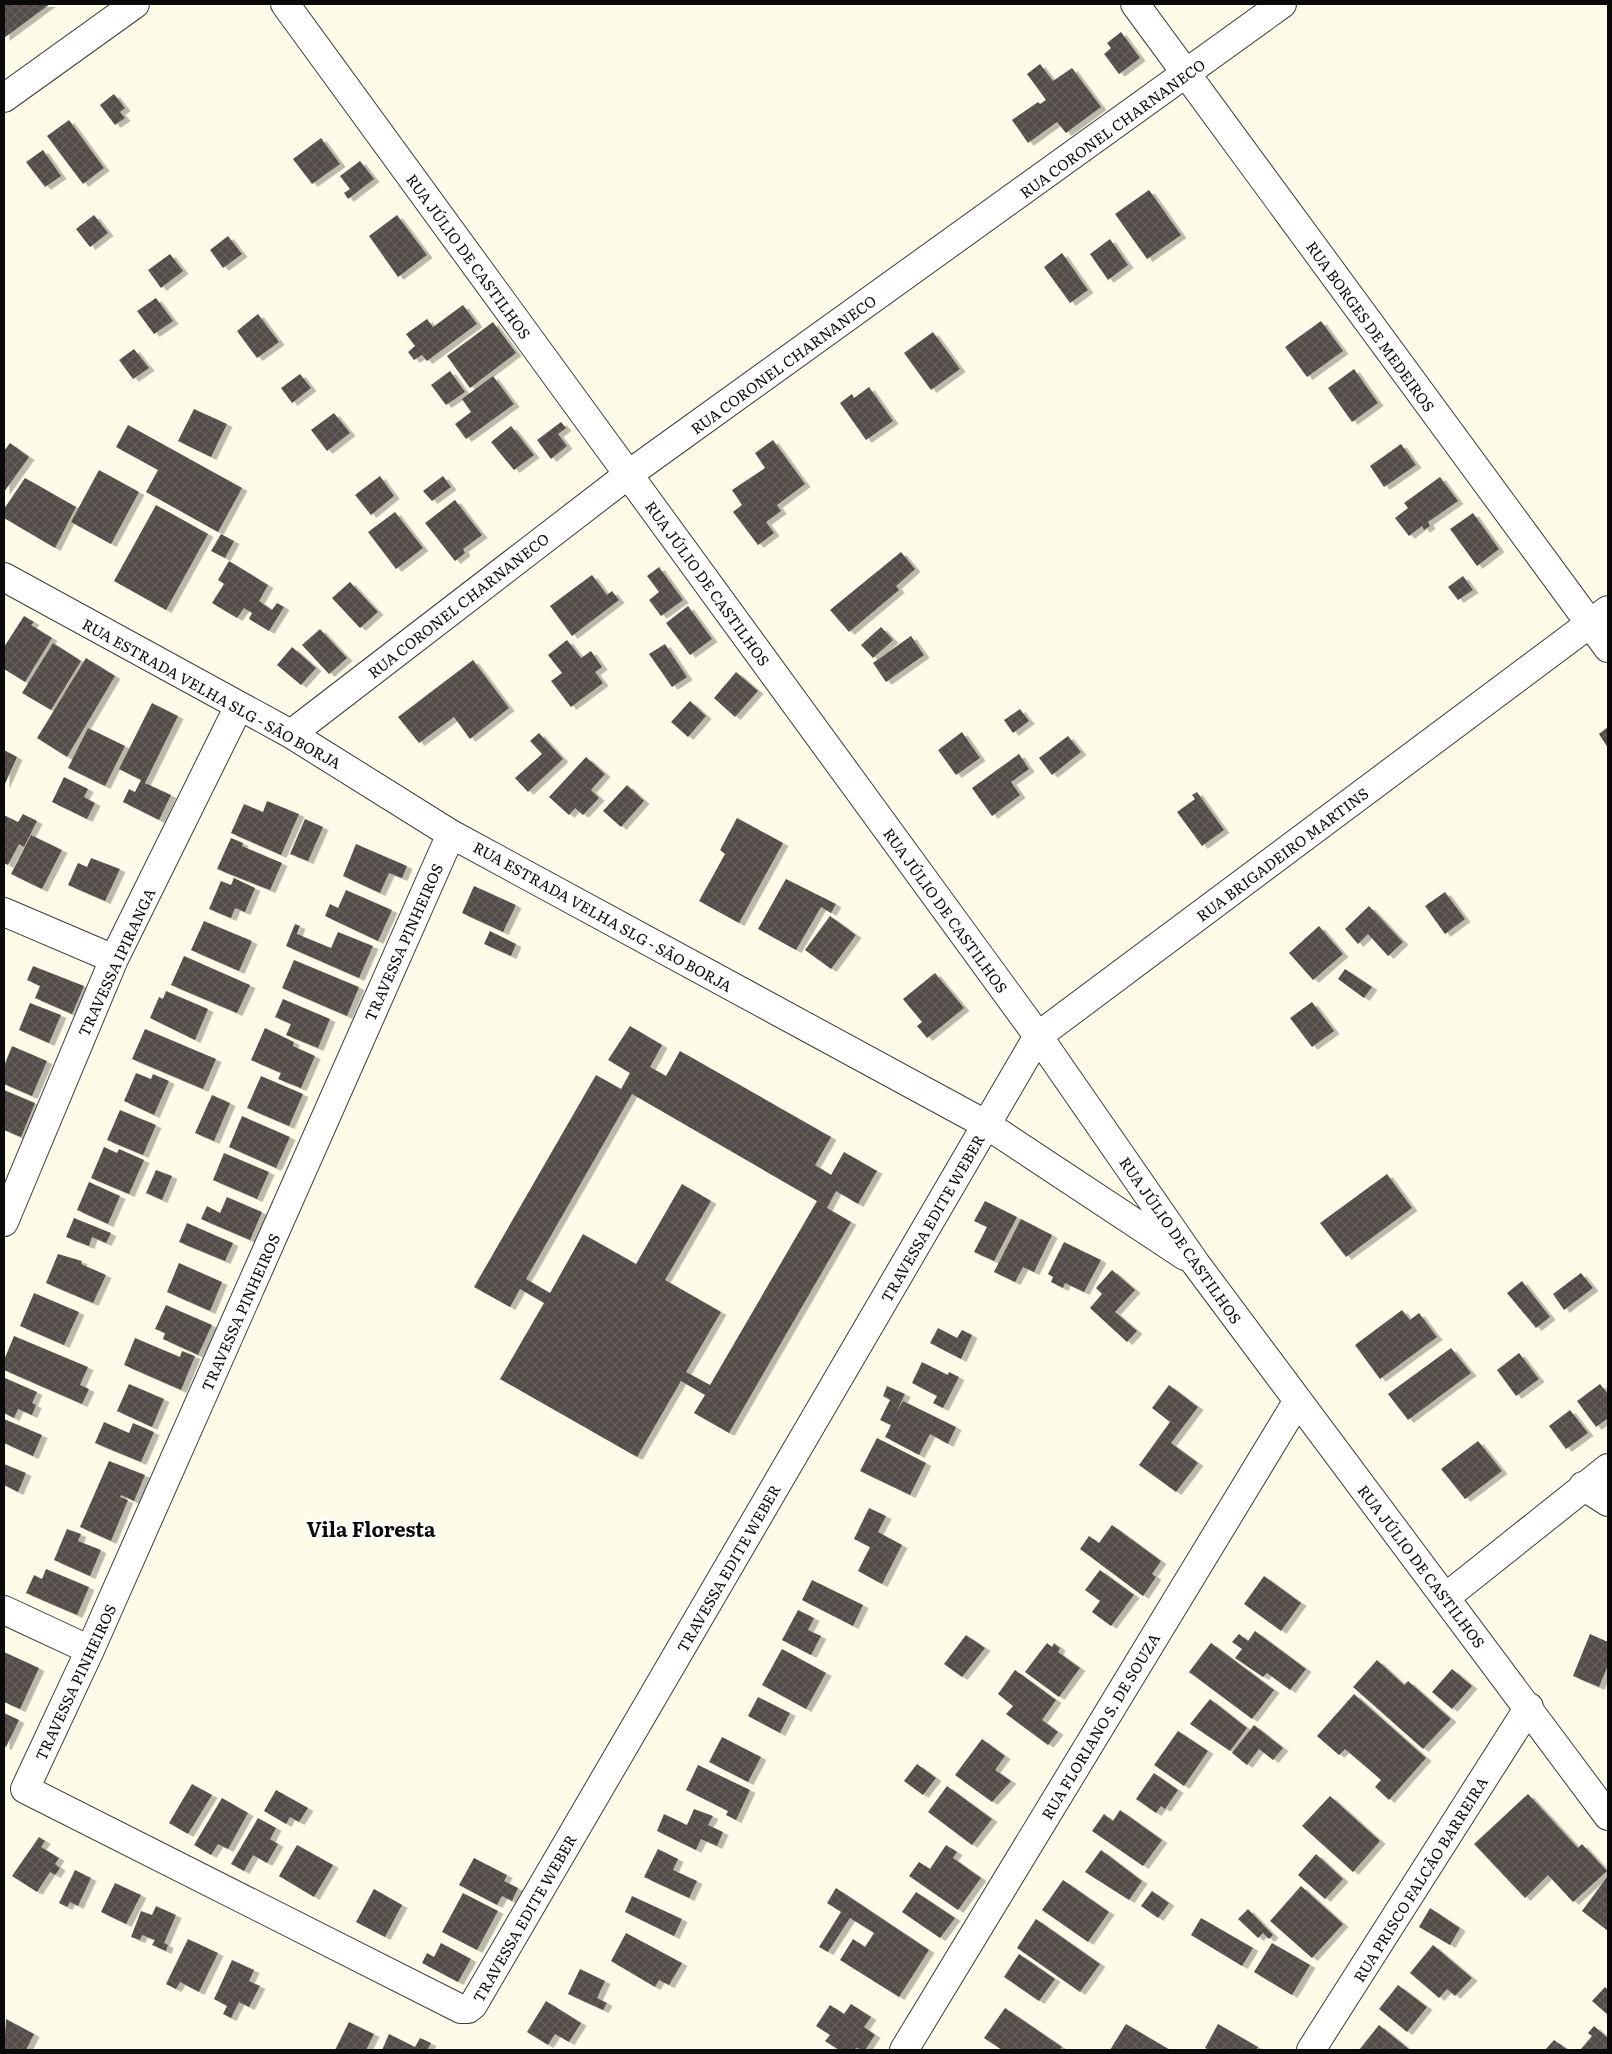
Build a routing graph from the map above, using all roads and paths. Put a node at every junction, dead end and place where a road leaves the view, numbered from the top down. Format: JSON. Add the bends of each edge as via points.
{"nodes":[{"id":1,"x":135,"y":4,"type":"edge"},
{"id":2,"x":285,"y":4,"type":"edge"},
{"id":3,"x":1135,"y":4,"type":"edge"},
{"id":4,"x":1282,"y":4,"type":"edge"},
{"id":5,"x":1186,"y":75,"type":"junction"},
{"id":6,"x":4,"y":98,"type":"edge"},
{"id":7,"x":629,"y":474,"type":"junction"},
{"id":8,"x":4,"y":578,"type":"edge"},
{"id":9,"x":1599,"y":617,"type":"edge"},
{"id":10,"x":1608,"y":648,"type":"edge"},
{"id":11,"x":239,"y":706,"type":"junction"},
{"id":12,"x":291,"y":734,"type":"junction"},
{"id":13,"x":451,"y":834,"type":"junction"},
{"id":14,"x":4,"y":912,"type":"edge"},
{"id":15,"x":114,"y":960,"type":"junction"},
{"id":16,"x":1038,"y":1036,"type":"junction"},
{"id":17,"x":986,"y":1125,"type":"junction"},
{"id":18,"x":4,"y":1222,"type":"edge"},
{"id":19,"x":1196,"y":1264,"type":"junction"},
{"id":20,"x":1297,"y":1402,"type":"junction"},
{"id":21,"x":1608,"y":1468,"type":"edge"},
{"id":22,"x":1583,"y":1486,"type":"junction"},
{"id":23,"x":1608,"y":1502,"type":"edge"},
{"id":24,"x":1446,"y":1597,"type":"junction"},
{"id":25,"x":4,"y":1610,"type":"edge"},
{"id":26,"x":90,"y":1650,"type":"junction"},
{"id":27,"x":1529,"y":1707,"type":"junction"},
{"id":28,"x":25,"y":1789,"type":"joint"},
{"id":29,"x":1608,"y":1816,"type":"edge"},
{"id":30,"x":904,"y":2050,"type":"edge"},
{"id":31,"x":1311,"y":2050,"type":"edge"}],
"edges":[{"from":1,"to":6,"type":"street"},
{"from":2,"to":7,"type":"street","name":"RUA JÚLIO DE CASTILHOS"},
{"from":3,"to":5,"type":"street","name":"RUA BORGES DE MEDEIROS"},
{"from":4,"to":5,"type":"street","name":"RUA CORONEL CHARNANECO"},
{"from":5,"to":7,"type":"street","name":"RUA CORONEL CHARNANECO"},
{"from":5,"to":9,"type":"street","name":"RUA BORGES DE MEDEIROS"},
{"from":7,"to":12,"type":"street","name":"RUA CORONEL CHARNANECO"},
{"from":7,"to":16,"type":"street","name":"RUA JÚLIO DE CASTILHOS"},
{"from":8,"to":11,"type":"street","name":"RUA ESTRADA VELHA SLG - SÃO BORJA"},
{"from":9,"to":10,"type":"street","name":"RUA BORGES DE MEDEIROS"},
{"from":9,"to":16,"type":"street","name":"RUA BRIGADEIRO MARTINS"},
{"from":11,"to":12,"type":"street","name":"RUA ESTRADA VELHA SLG - SÃO BORJA"},
{"from":11,"to":15,"type":"street","name":"TRAVESSA IPIRANGA"},
{"from":12,"to":13,"type":"street","name":"RUA ESTRADA VELHA SLG - SÃO BORJA"},
{"from":13,"to":17,"type":"street","name":"RUA ESTRADA VELHA SLG - SÃO BORJA"},
{"from":13,"to":26,"type":"street","name":"TRAVESSA PINHEIROS"},
{"from":14,"to":15,"type":"street"},
{"from":15,"to":18,"type":"street","name":"TRAVESSA IPIRANGA"},
{"from":16,"to":17,"type":"street","name":"RUA BRIGADEIRO MARTINS"},
{"from":16,"to":19,"type":"street","name":"RUA JÚLIO DE CASTILHOS"},
{"from":17,"to":19,"type":"street","name":"RUA ESTRADA VELHA SLG - SÃO BORJA"},
{"from":17,"to":28,"type":"street","name":"TRAVESSA EDITE WEBER","via":[[468,2010]]},
{"from":19,"to":20,"type":"street","name":"RUA JÚLIO DE CASTILHOS"},
{"from":20,"to":24,"type":"street","name":"RUA JÚLIO DE CASTILHOS"},
{"from":20,"to":30,"type":"street","name":"RUA FLORIANO S. DE SOUZA"},
{"from":21,"to":22,"type":"street"},
{"from":22,"to":23,"type":"street"},
{"from":22,"to":24,"type":"street"},
{"from":24,"to":27,"type":"street","name":"RUA JÚLIO DE CASTILHOS"},
{"from":25,"to":26,"type":"street"},
{"from":26,"to":28,"type":"street","name":"TRAVESSA PINHEIROS"},
{"from":27,"to":29,"type":"street","name":"RUA JÚLIO DE CASTILHOS"},
{"from":27,"to":31,"type":"street","name":"RUA PRISCO FALCÃO BARREIRA"}]}
